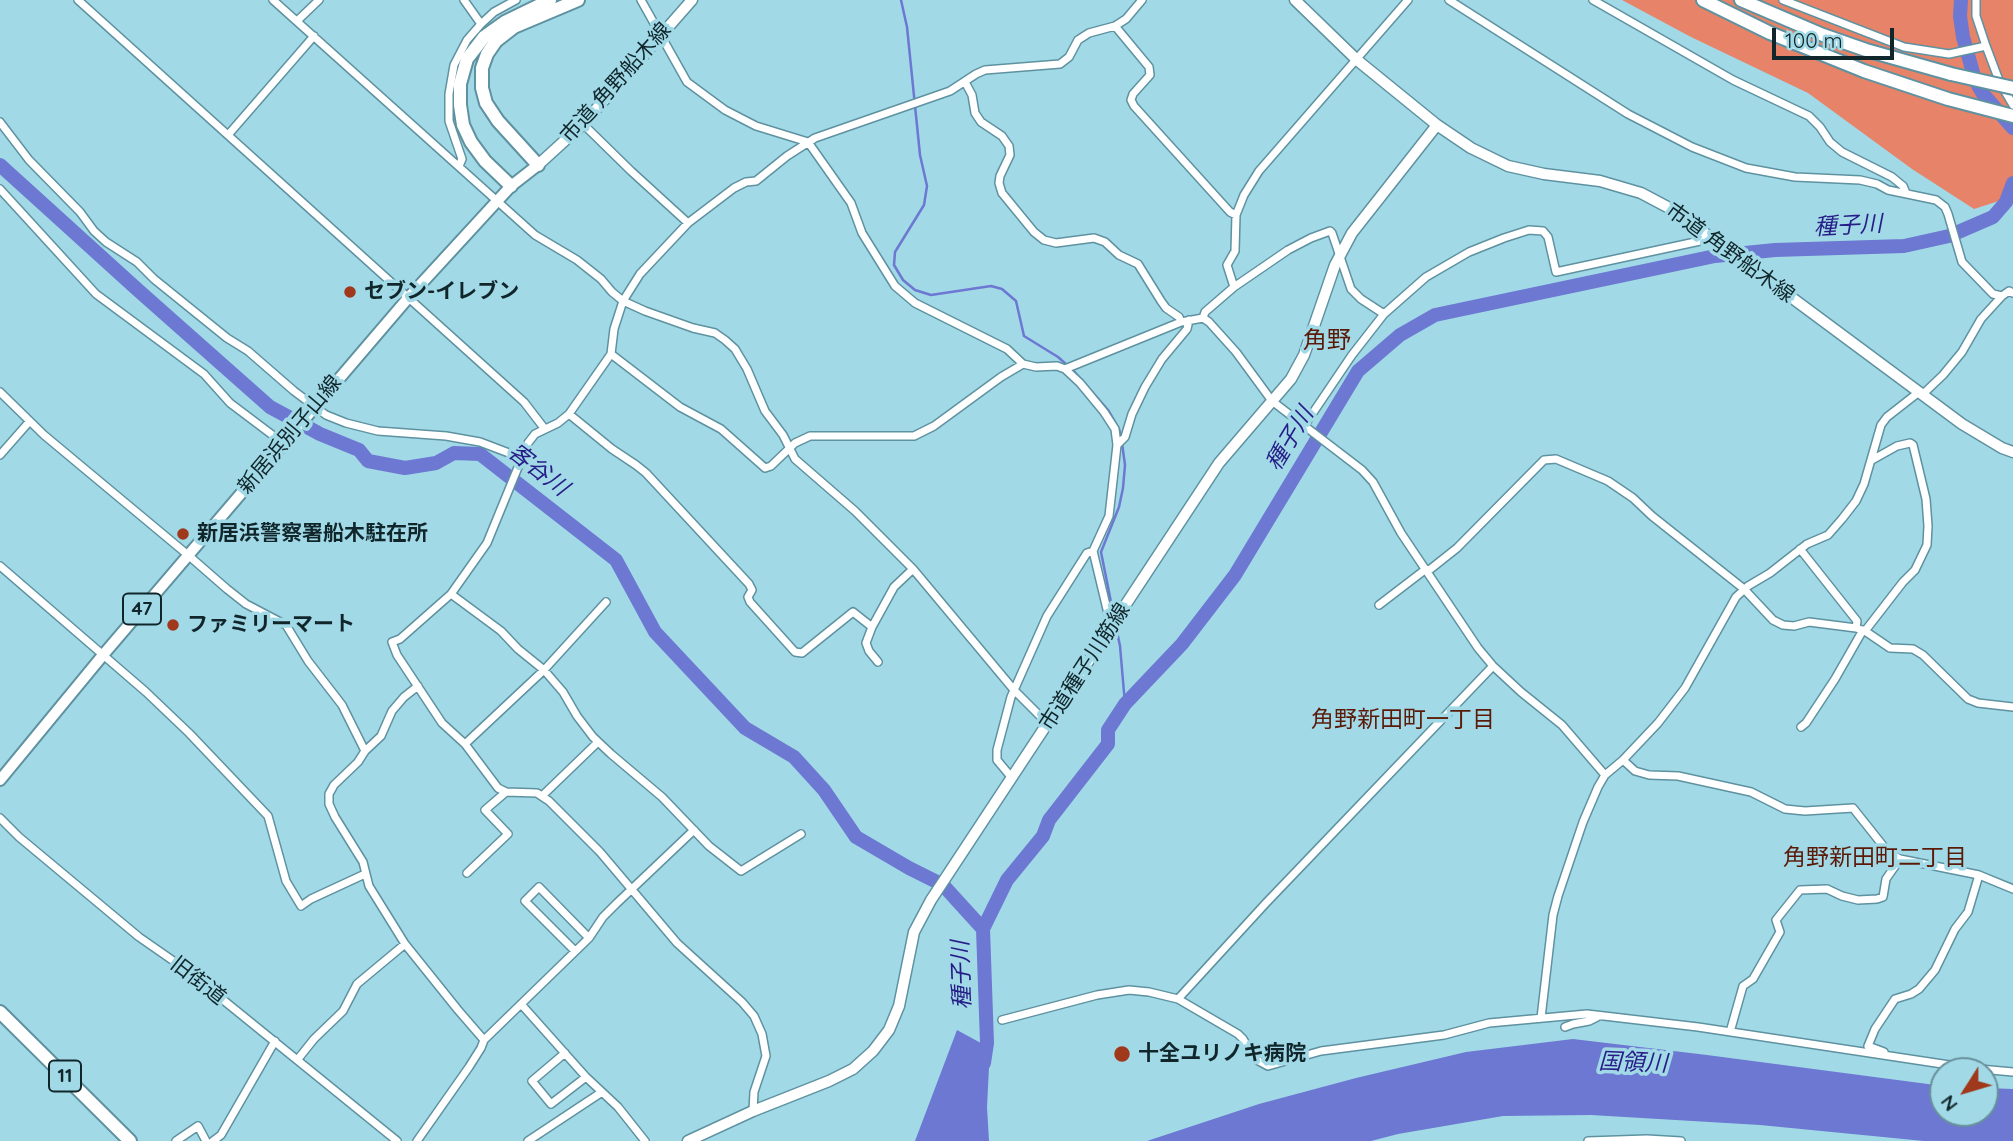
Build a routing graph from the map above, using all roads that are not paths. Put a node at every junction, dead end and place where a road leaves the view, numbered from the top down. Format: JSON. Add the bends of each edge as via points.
{"nodes":[{"id":1,"x":78,"y":0,"type":"edge"},
{"id":2,"x":273,"y":0,"type":"edge"},
{"id":3,"x":319,"y":0,"type":"edge"},
{"id":4,"x":464,"y":0,"type":"edge"},
{"id":5,"x":516,"y":0,"type":"edge"},
{"id":6,"x":550,"y":0,"type":"edge"},
{"id":7,"x":578,"y":0,"type":"edge"},
{"id":8,"x":641,"y":0,"type":"edge"},
{"id":9,"x":692,"y":0,"type":"edge"},
{"id":10,"x":1142,"y":0,"type":"edge"},
{"id":11,"x":1295,"y":0,"type":"edge"},
{"id":12,"x":1408,"y":0,"type":"edge"},
{"id":13,"x":1449,"y":0,"type":"edge"},
{"id":14,"x":1593,"y":0,"type":"edge"},
{"id":15,"x":1703,"y":0,"type":"edge"},
{"id":16,"x":1741,"y":0,"type":"edge"},
{"id":17,"x":1783,"y":0,"type":"edge"},
{"id":18,"x":1976,"y":0,"type":"edge"},
{"id":19,"x":296,"y":21,"type":"junction"},
{"id":20,"x":481,"y":24,"type":"junction"},
{"id":21,"x":1115,"y":26,"type":"junction"},
{"id":22,"x":662,"y":34,"type":"junction"},
{"id":23,"x":314,"y":36,"type":"junction"},
{"id":24,"x":1983,"y":47,"type":"junction"},
{"id":25,"x":1357,"y":60,"type":"junction"},
{"id":26,"x":965,"y":82,"type":"junction"},
{"id":27,"x":2013,"y":88,"type":"edge"},
{"id":28,"x":2013,"y":105,"type":"edge"},
{"id":29,"x":2013,"y":116,"type":"edge"},
{"id":30,"x":0,"y":122,"type":"edge"},
{"id":31,"x":583,"y":124,"type":"junction"},
{"id":32,"x":1437,"y":125,"type":"junction"},
{"id":33,"x":228,"y":135,"type":"junction"},
{"id":34,"x":808,"y":142,"type":"junction"},
{"id":35,"x":538,"y":165,"type":"junction"},
{"id":36,"x":459,"y":166,"type":"junction"},
{"id":37,"x":510,"y":186,"type":"junction"},
{"id":38,"x":0,"y":189,"type":"edge"},
{"id":39,"x":1906,"y":193,"type":"junction"},
{"id":40,"x":496,"y":201,"type":"junction"},
{"id":41,"x":1236,"y":215,"type":"junction"},
{"id":42,"x":688,"y":223,"type":"junction"},
{"id":43,"x":1712,"y":238,"type":"junction"},
{"id":44,"x":1339,"y":257,"type":"junction"},
{"id":45,"x":1234,"y":287,"type":"junction"},
{"id":46,"x":2012,"y":289,"type":"edge"},
{"id":47,"x":409,"y":296,"type":"junction"},
{"id":48,"x":2002,"y":296,"type":"junction"},
{"id":49,"x":623,"y":300,"type":"junction"},
{"id":50,"x":1384,"y":314,"type":"junction"},
{"id":51,"x":1203,"y":318,"type":"junction"},
{"id":52,"x":1185,"y":321,"type":"junction"},
{"id":53,"x":611,"y":354,"type":"junction"},
{"id":54,"x":1023,"y":364,"type":"junction"},
{"id":55,"x":1066,"y":369,"type":"junction"},
{"id":56,"x":0,"y":392,"type":"edge"},
{"id":57,"x":1921,"y":393,"type":"junction"},
{"id":58,"x":1272,"y":401,"type":"junction"},
{"id":59,"x":311,"y":410,"type":"junction"},
{"id":60,"x":569,"y":414,"type":"junction"},
{"id":61,"x":29,"y":422,"type":"junction"},
{"id":62,"x":1305,"y":427,"type":"junction"},
{"id":63,"x":544,"y":428,"type":"junction"},
{"id":64,"x":285,"y":441,"type":"junction"},
{"id":65,"x":1121,"y":441,"type":"junction"},
{"id":66,"x":790,"y":448,"type":"junction"},
{"id":67,"x":2013,"y":452,"type":"edge"},
{"id":68,"x":0,"y":455,"type":"edge"},
{"id":69,"x":521,"y":459,"type":"junction"},
{"id":70,"x":1872,"y":460,"type":"junction"},
{"id":71,"x":1800,"y":549,"type":"junction"},
{"id":72,"x":1093,"y":551,"type":"junction"},
{"id":73,"x":188,"y":555,"type":"junction"},
{"id":74,"x":0,"y":566,"type":"edge"},
{"id":75,"x":913,"y":569,"type":"junction"},
{"id":76,"x":1427,"y":570,"type":"junction"},
{"id":77,"x":1744,"y":589,"type":"junction"},
{"id":78,"x":450,"y":594,"type":"junction"},
{"id":79,"x":606,"y":602,"type":"dead end"},
{"id":80,"x":1379,"y":605,"type":"dead end"},
{"id":81,"x":1111,"y":626,"type":"junction"},
{"id":82,"x":872,"y":627,"type":"junction"},
{"id":83,"x":1861,"y":630,"type":"junction"},
{"id":84,"x":103,"y":655,"type":"junction"},
{"id":85,"x":878,"y":662,"type":"dead end"},
{"id":86,"x":1493,"y":666,"type":"junction"},
{"id":87,"x":544,"y":670,"type":"junction"},
{"id":88,"x":418,"y":686,"type":"junction"},
{"id":89,"x":1014,"y":690,"type":"junction"},
{"id":90,"x":2013,"y":707,"type":"edge"},
{"id":91,"x":1048,"y":723,"type":"junction"},
{"id":92,"x":1801,"y":727,"type":"dead end"},
{"id":93,"x":598,"y":742,"type":"junction"},
{"id":94,"x":465,"y":744,"type":"junction"},
{"id":95,"x":365,"y":751,"type":"junction"},
{"id":96,"x":1623,"y":760,"type":"junction"},
{"id":97,"x":1605,"y":775,"type":"junction"},
{"id":98,"x":1012,"y":778,"type":"junction"},
{"id":99,"x":0,"y":780,"type":"edge"},
{"id":100,"x":506,"y":793,"type":"junction"},
{"id":101,"x":542,"y":796,"type":"junction"},
{"id":102,"x":0,"y":818,"type":"edge"},
{"id":103,"x":694,"y":830,"type":"junction"},
{"id":104,"x":801,"y":834,"type":"dead end"},
{"id":105,"x":1900,"y":859,"type":"junction"},
{"id":106,"x":467,"y":873,"type":"dead end"},
{"id":107,"x":365,"y":874,"type":"junction"},
{"id":108,"x":1979,"y":875,"type":"junction"},
{"id":109,"x":2013,"y":889,"type":"edge"},
{"id":110,"x":633,"y":890,"type":"junction"},
{"id":111,"x":589,"y":938,"type":"junction"},
{"id":112,"x":405,"y":944,"type":"junction"},
{"id":113,"x":575,"y":951,"type":"junction"},
{"id":114,"x":1178,"y":999,"type":"junction"},
{"id":115,"x":521,"y":1004,"type":"junction"},
{"id":116,"x":0,"y":1012,"type":"edge"},
{"id":117,"x":1598,"y":1016,"type":"junction"},
{"id":118,"x":1541,"y":1018,"type":"junction"},
{"id":119,"x":1002,"y":1020,"type":"dead end"},
{"id":120,"x":1565,"y":1027,"type":"dead end"},
{"id":121,"x":1730,"y":1032,"type":"junction"},
{"id":122,"x":484,"y":1040,"type":"junction"},
{"id":123,"x":275,"y":1041,"type":"junction"},
{"id":124,"x":565,"y":1053,"type":"junction"},
{"id":125,"x":1890,"y":1056,"type":"junction"},
{"id":126,"x":298,"y":1059,"type":"junction"},
{"id":127,"x":2013,"y":1072,"type":"edge"},
{"id":128,"x":586,"y":1077,"type":"junction"},
{"id":129,"x":602,"y":1092,"type":"junction"},
{"id":130,"x":753,"y":1111,"type":"junction"},
{"id":131,"x":131,"y":1141,"type":"edge"},
{"id":132,"x":176,"y":1141,"type":"edge"},
{"id":133,"x":206,"y":1141,"type":"edge"},
{"id":134,"x":213,"y":1141,"type":"edge"},
{"id":135,"x":397,"y":1141,"type":"edge"},
{"id":136,"x":417,"y":1141,"type":"edge"},
{"id":137,"x":528,"y":1141,"type":"edge"},
{"id":138,"x":645,"y":1141,"type":"edge"},
{"id":139,"x":688,"y":1141,"type":"edge"},
{"id":140,"x":1588,"y":1141,"type":"edge"},
{"id":141,"x":1681,"y":1141,"type":"edge"}],
"edges":[{"from":1,"to":33,"type":"street"},
{"from":2,"to":19,"type":"street"},
{"from":3,"to":19,"type":"street"},
{"from":4,"to":20,"type":"street"},
{"from":5,"to":20,"type":"street"},
{"from":6,"to":37,"type":"highway","via":[[484,37],[467,59],[460,84],[463,125],[471,142]]},
{"from":7,"to":35,"type":"highway","via":[[514,27],[496,41],[482,68],[486,103]]},
{"from":8,"to":22,"type":"street"},
{"from":9,"to":22,"type":"street","name":"市道 角野船木線"},
{"from":10,"to":21,"type":"street"},
{"from":11,"to":25,"type":"street","name":"市道 角野船木線"},
{"from":12,"to":25,"type":"street"},
{"from":13,"to":39,"type":"street","via":[[1628,114],[1692,147],[1777,174],[1860,180]]},
{"from":14,"to":39,"type":"street","via":[[1733,80],[1809,116],[1829,142],[1892,177]]},
{"from":15,"to":29,"type":"highway","via":[[1864,71]]},
{"from":16,"to":27,"type":"highway","bridge":true,"via":[[1876,53]]},
{"from":17,"to":24,"type":"street","via":[[1905,47],[1949,54]]},
{"from":18,"to":24,"type":"street"},
{"from":19,"to":23,"type":"street"},
{"from":20,"to":36,"type":"street","via":[[454,65],[449,94],[449,121]]},
{"from":21,"to":26,"type":"street","via":[[1078,40],[1060,64],[985,71]]},
{"from":21,"to":41,"type":"street","via":[[1149,67],[1150,75],[1130,100]]},
{"from":22,"to":31,"type":"street","name":"市道 角野船木線"},
{"from":22,"to":34,"type":"street","via":[[687,82],[699,91],[756,127]]},
{"from":23,"to":33,"type":"street"},
{"from":23,"to":36,"type":"street"},
{"from":24,"to":28,"type":"street"},
{"from":25,"to":32,"type":"street","name":"市道 角野船木線"},
{"from":25,"to":41,"type":"street","via":[[1259,171]]},
{"from":26,"to":34,"type":"street"},
{"from":26,"to":52,"type":"street","via":[[981,122],[1009,146],[999,183],[1034,232],[1056,243],[1094,238],[1105,242],[1138,264],[1161,301]]},
{"from":30,"to":59,"type":"street","via":[[94,232],[248,351]]},
{"from":31,"to":35,"type":"street","name":"市道 角野船木線"},
{"from":31,"to":42,"type":"street"},
{"from":32,"to":43,"type":"street","name":"市道 角野船木線","via":[[1508,166],[1600,181],[1641,193]]},
{"from":32,"to":44,"type":"street","name":"市道種子川筋線","via":[[1352,233]]},
{"from":33,"to":47,"type":"street"},
{"from":34,"to":42,"type":"street"},
{"from":34,"to":54,"type":"street","via":[[851,203],[862,233],[895,286],[915,303],[1007,349]]},
{"from":35,"to":37,"type":"main road","name":"新居浜別子山線","number":"47"},
{"from":36,"to":40,"type":"street"},
{"from":37,"to":40,"type":"main road","name":"新居浜別子山線","number":"47"},
{"from":38,"to":64,"type":"street","via":[[96,294],[204,374],[230,403]]},
{"from":39,"to":48,"type":"street","via":[[1944,206],[1962,262],[1993,293]]},
{"from":40,"to":47,"type":"main road","name":"新居浜別子山線","number":"47"},
{"from":40,"to":49,"type":"street"},
{"from":41,"to":45,"type":"street","via":[[1235,251],[1227,265]]},
{"from":42,"to":49,"type":"street","via":[[640,274]]},
{"from":43,"to":50,"type":"street","via":[[1556,272],[1548,237],[1543,231],[1529,230],[1469,252],[1426,277]]},
{"from":43,"to":57,"type":"street","name":"市道 角野船木線"},
{"from":44,"to":45,"type":"street","via":[[1329,231],[1288,250]]},
{"from":44,"to":50,"type":"street","via":[[1351,289]]},
{"from":44,"to":58,"type":"street","name":"市道種子川筋線","via":[[1304,355]]},
{"from":45,"to":51,"type":"street"},
{"from":46,"to":48,"type":"street"},
{"from":47,"to":59,"type":"main road","name":"新居浜別子山線","number":"47"},
{"from":47,"to":63,"type":"street","via":[[524,402]]},
{"from":48,"to":57,"type":"street","via":[[1943,375]]},
{"from":49,"to":53,"type":"street"},
{"from":49,"to":66,"type":"street","via":[[725,340],[735,349],[765,411]]},
{"from":50,"to":62,"type":"street"},
{"from":51,"to":52,"type":"street"},
{"from":51,"to":58,"type":"street","via":[[1236,352]]},
{"from":52,"to":55,"type":"street"},
{"from":52,"to":65,"type":"street","via":[[1187,329],[1145,387]]},
{"from":53,"to":60,"type":"street"},
{"from":53,"to":66,"type":"street","via":[[680,407],[721,429],[765,468]]},
{"from":54,"to":55,"type":"street"},
{"from":54,"to":66,"type":"street","via":[[915,436],[810,436]]},
{"from":55,"to":65,"type":"street","via":[[1104,412]]},
{"from":56,"to":61,"type":"street"},
{"from":57,"to":67,"type":"street","name":"市道 角野船木線","via":[[1962,424]]},
{"from":57,"to":70,"type":"street","via":[[1881,425]]},
{"from":58,"to":62,"type":"street"},
{"from":58,"to":81,"type":"street","name":"市道種子川筋線","via":[[1219,463]]},
{"from":59,"to":64,"type":"main road","name":"新居浜別子山線","number":"47"},
{"from":59,"to":69,"type":"street","via":[[378,431],[480,442]]},
{"from":60,"to":63,"type":"street"},
{"from":60,"to":82,"type":"street","via":[[646,473],[749,584],[750,602],[795,652],[802,653],[853,612]]},
{"from":61,"to":68,"type":"street"},
{"from":61,"to":73,"type":"street"},
{"from":62,"to":76,"type":"street","via":[[1373,482]]},
{"from":63,"to":69,"type":"street","via":[[528,443]]},
{"from":64,"to":73,"type":"main road","name":"新居浜別子山線","number":"47"},
{"from":65,"to":72,"type":"street","via":[[1109,516]]},
{"from":66,"to":75,"type":"street","via":[[810,474]]},
{"from":69,"to":78,"type":"street","via":[[487,543]]},
{"from":70,"to":71,"type":"street","via":[[1856,501],[1842,519],[1828,535]]},
{"from":70,"to":83,"type":"street","via":[[1898,446],[1913,445],[1926,499],[1927,545],[1915,569]]},
{"from":71,"to":77,"type":"street"},
{"from":71,"to":83,"type":"street"},
{"from":72,"to":81,"type":"street"},
{"from":72,"to":89,"type":"street","via":[[1046,616]]},
{"from":73,"to":84,"type":"main road","name":"新居浜別子山線","number":"47"},
{"from":73,"to":95,"type":"street","via":[[246,604],[286,625],[342,705]]},
{"from":74,"to":84,"type":"street"},
{"from":75,"to":82,"type":"street","via":[[894,587]]},
{"from":75,"to":89,"type":"street"},
{"from":76,"to":77,"type":"street","via":[[1457,548],[1544,460],[1556,459],[1608,481],[1633,498]]},
{"from":76,"to":80,"type":"street"},
{"from":76,"to":86,"type":"street"},
{"from":77,"to":83,"type":"street","via":[[1783,625],[1809,622]]},
{"from":77,"to":96,"type":"street","via":[[1685,688]]},
{"from":78,"to":87,"type":"street"},
{"from":78,"to":88,"type":"street","via":[[392,642]]},
{"from":79,"to":87,"type":"street"},
{"from":81,"to":91,"type":"street","name":"市道種子川筋線"},
{"from":82,"to":85,"type":"street","via":[[866,643]]},
{"from":83,"to":90,"type":"street","via":[[1889,648],[1913,649],[1923,655],[1968,699]]},
{"from":83,"to":92,"type":"street","via":[[1835,679]]},
{"from":84,"to":99,"type":"main road","name":"新居浜別子山線","number":"47"},
{"from":84,"to":107,"type":"street","via":[[189,733],[268,816],[286,881],[301,906]]},
{"from":86,"to":97,"type":"street","via":[[1562,725]]},
{"from":86,"to":114,"type":"street"},
{"from":87,"to":93,"type":"street"},
{"from":87,"to":94,"type":"street"},
{"from":88,"to":94,"type":"street","via":[[442,723]]},
{"from":88,"to":95,"type":"street","via":[[392,711],[381,736]]},
{"from":89,"to":91,"type":"street"},
{"from":89,"to":98,"type":"street","via":[[997,750],[997,760]]},
{"from":91,"to":98,"type":"street","name":"市道種子川筋線"},
{"from":93,"to":101,"type":"street"},
{"from":93,"to":103,"type":"street"},
{"from":94,"to":100,"type":"street"},
{"from":95,"to":107,"type":"street","via":[[334,785],[329,804],[359,853]]},
{"from":96,"to":97,"type":"street"},
{"from":96,"to":105,"type":"street","via":[[1635,771],[1751,792],[1785,809],[1853,808],[1888,852]]},
{"from":97,"to":118,"type":"street","via":[[1583,822],[1555,905]]},
{"from":98,"to":130,"type":"street","name":"市道種子川筋線","via":[[955,861],[914,932],[899,1006],[873,1051],[853,1069]]},
{"from":100,"to":101,"type":"street"},
{"from":100,"to":106,"type":"street","via":[[485,810],[508,834]]},
{"from":101,"to":110,"type":"street"},
{"from":102,"to":123,"type":"street","name":"旧街道","via":[[139,937]]},
{"from":103,"to":104,"type":"street","via":[[741,871]]},
{"from":103,"to":110,"type":"street"},
{"from":105,"to":108,"type":"street"},
{"from":105,"to":121,"type":"street","via":[[1886,879],[1883,897],[1877,899],[1858,900],[1827,889],[1800,890],[1776,920],[1780,932],[1753,979],[1743,986]]},
{"from":107,"to":112,"type":"street"},
{"from":108,"to":109,"type":"street"},
{"from":108,"to":125,"type":"street","via":[[1968,912],[1935,970],[1919,989],[1895,999],[1869,1041],[1868,1046]]},
{"from":110,"to":111,"type":"street","via":[[603,917]]},
{"from":110,"to":130,"type":"street","via":[[677,943],[754,1016],[765,1056]]},
{"from":111,"to":113,"type":"street"},
{"from":111,"to":113,"type":"street","via":[[539,887],[525,901]]},
{"from":112,"to":122,"type":"street"},
{"from":112,"to":126,"type":"street","via":[[356,984],[343,1011]]},
{"from":113,"to":115,"type":"street"},
{"from":114,"to":118,"type":"street","via":[[1238,1034],[1255,1059],[1268,1066],[1321,1051]]},
{"from":114,"to":119,"type":"street","via":[[1129,990]]},
{"from":115,"to":122,"type":"street"},
{"from":115,"to":124,"type":"street"},
{"from":116,"to":131,"type":"highway","number":"11"},
{"from":117,"to":118,"type":"street"},
{"from":117,"to":120,"type":"street"},
{"from":117,"to":121,"type":"street"},
{"from":121,"to":125,"type":"street"},
{"from":122,"to":136,"type":"street"},
{"from":123,"to":126,"type":"street","name":"旧街道"},
{"from":123,"to":134,"type":"street","via":[[221,1135]]},
{"from":124,"to":128,"type":"street"},
{"from":124,"to":128,"type":"street","via":[[532,1081],[551,1104]]},
{"from":125,"to":127,"type":"street"},
{"from":126,"to":135,"type":"street","name":"旧街道"},
{"from":128,"to":129,"type":"street"},
{"from":129,"to":137,"type":"street"},
{"from":129,"to":138,"type":"street"},
{"from":130,"to":139,"type":"street","name":"市道種子川筋線"},
{"from":132,"to":133,"type":"street","via":[[198,1126]]},
{"from":140,"to":141,"type":"street"}]}
